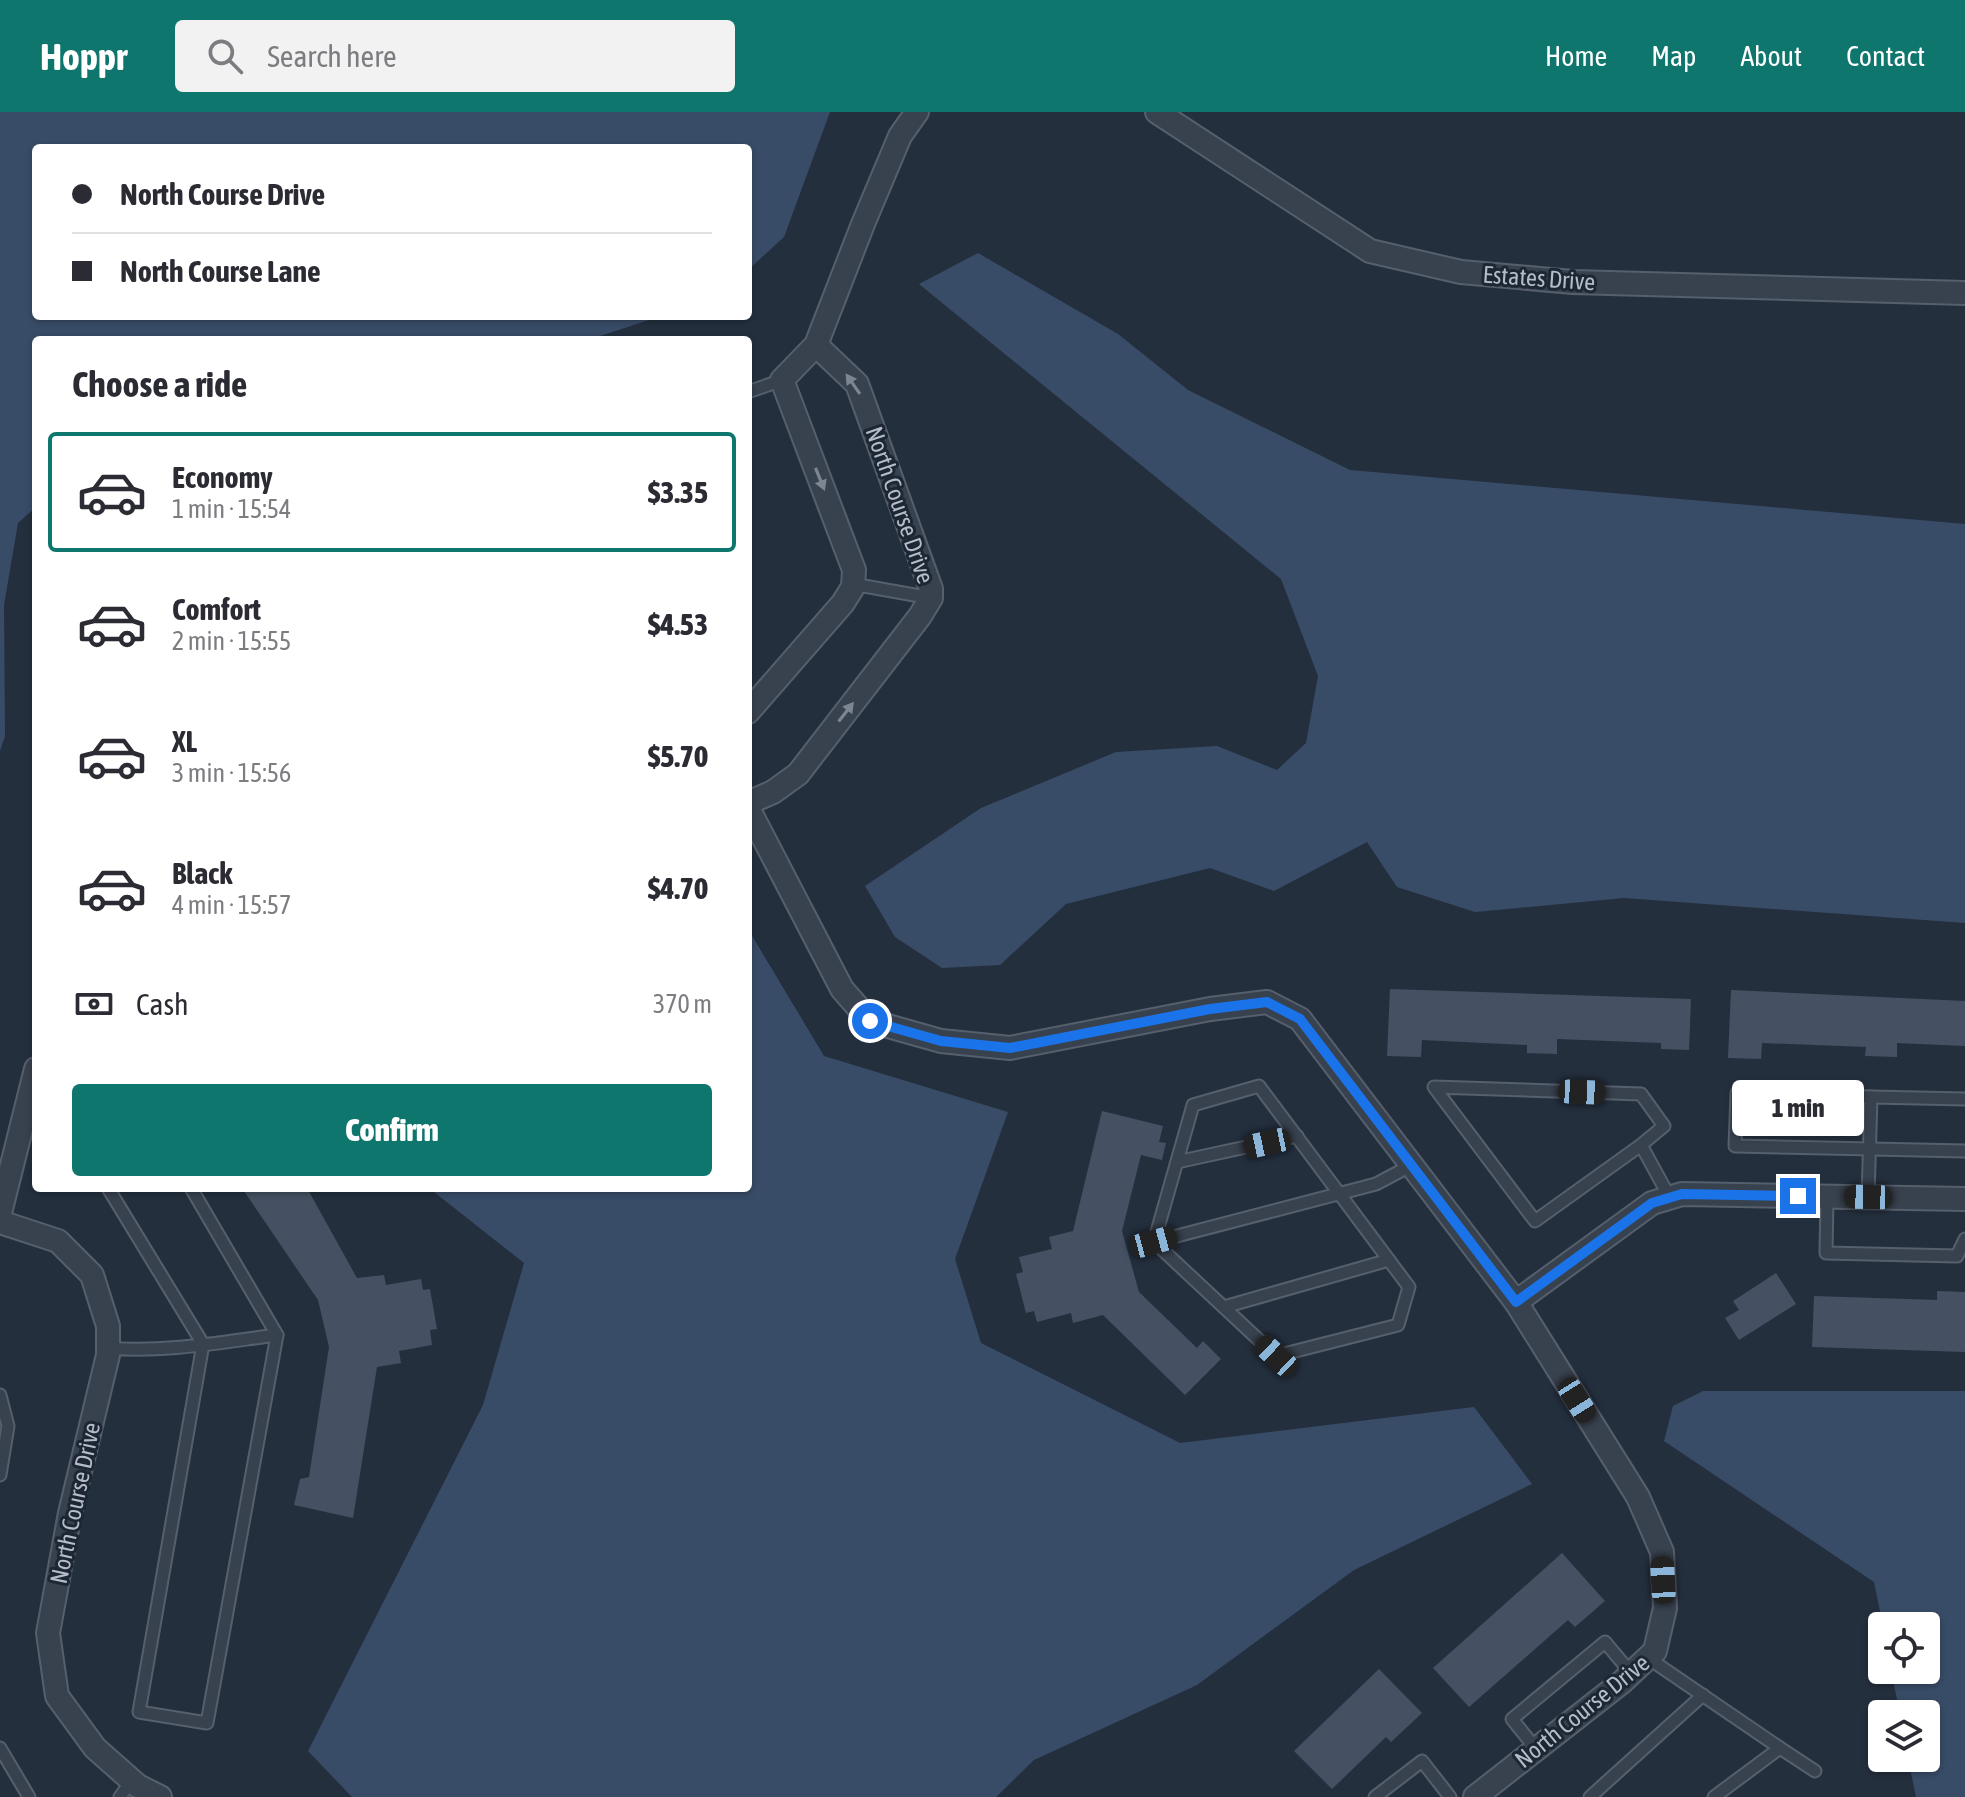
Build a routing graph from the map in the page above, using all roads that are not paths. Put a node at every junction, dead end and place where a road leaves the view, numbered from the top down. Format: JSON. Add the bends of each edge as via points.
{"nodes":[{"id":1,"x":917,"y":112,"type":"edge"},
{"id":2,"x":1157,"y":112,"type":"edge"},
{"id":3,"x":1965,"y":293,"type":"edge"},
{"id":4,"x":816,"y":345,"type":"junction"},
{"id":5,"x":782,"y":380,"type":"junction"},
{"id":6,"x":752,"y":391,"type":"edge"},
{"id":7,"x":853,"y":584,"type":"junction"},
{"id":8,"x":931,"y":598,"type":"junction"},
{"id":9,"x":752,"y":707,"type":"edge"},
{"id":10,"x":752,"y":803,"type":"edge"},
{"id":11,"x":752,"y":813,"type":"edge"},
{"id":12,"x":32,"y":1085,"type":"edge"},
{"id":13,"x":1871,"y":1097,"type":"junction"},
{"id":14,"x":1965,"y":1099,"type":"edge"},
{"id":15,"x":1297,"y":1136,"type":"junction"},
{"id":16,"x":1641,"y":1145,"type":"junction"},
{"id":17,"x":1868,"y":1149,"type":"junction"},
{"id":18,"x":1965,"y":1151,"type":"edge"},
{"id":19,"x":1177,"y":1162,"type":"junction"},
{"id":20,"x":1410,"y":1166,"type":"junction"},
{"id":21,"x":110,"y":1192,"type":"edge"},
{"id":22,"x":193,"y":1192,"type":"edge"},
{"id":23,"x":1340,"y":1194,"type":"junction"},
{"id":24,"x":1827,"y":1197,"type":"junction"},
{"id":25,"x":1868,"y":1197,"type":"junction"},
{"id":26,"x":1670,"y":1198,"type":"junction"},
{"id":27,"x":1965,"y":1199,"type":"edge"},
{"id":28,"x":0,"y":1213,"type":"edge"},
{"id":29,"x":0,"y":1222,"type":"edge"},
{"id":30,"x":1965,"y":1239,"type":"edge"},
{"id":31,"x":1154,"y":1242,"type":"junction"},
{"id":32,"x":1389,"y":1260,"type":"junction"},
{"id":33,"x":1516,"y":1302,"type":"junction"},
{"id":34,"x":1224,"y":1307,"type":"junction"},
{"id":35,"x":277,"y":1335,"type":"junction"},
{"id":36,"x":203,"y":1344,"type":"junction"},
{"id":37,"x":108,"y":1348,"type":"junction"},
{"id":38,"x":0,"y":1395,"type":"edge"},
{"id":39,"x":0,"y":1475,"type":"edge"},
{"id":40,"x":1648,"y":1658,"type":"junction"},
{"id":41,"x":1631,"y":1673,"type":"junction"},
{"id":42,"x":1703,"y":1695,"type":"junction"},
{"id":43,"x":0,"y":1748,"type":"edge"},
{"id":44,"x":1780,"y":1748,"type":"junction"},
{"id":45,"x":1536,"y":1749,"type":"junction"},
{"id":46,"x":1815,"y":1771,"type":"dead end"},
{"id":47,"x":126,"y":1789,"type":"edge"},
{"id":48,"x":29,"y":1797,"type":"edge"},
{"id":49,"x":160,"y":1797,"type":"edge"},
{"id":50,"x":1375,"y":1797,"type":"edge"},
{"id":51,"x":1450,"y":1797,"type":"edge"},
{"id":52,"x":1475,"y":1797,"type":"edge"},
{"id":53,"x":1590,"y":1797,"type":"edge"},
{"id":54,"x":1714,"y":1797,"type":"edge"}],
"edges":[{"from":1,"to":4,"type":"street","via":[[900,136]]},
{"from":2,"to":3,"type":"street","name":"Estates Drive","via":[[1370,251],[1461,272],[1573,282]]},
{"from":4,"to":5,"type":"street"},
{"from":8,"to":4,"type":"street","name":"North Course Drive","one_way":true,"via":[[857,384]]},
{"from":5,"to":6,"type":"lane"},
{"from":5,"to":7,"type":"street","one_way":true,"via":[[840,529],[854,570]]},
{"from":7,"to":8,"type":"lane"},
{"from":7,"to":9,"type":"street","via":[[843,603]]},
{"from":10,"to":8,"type":"street","name":"North Course Drive","one_way":true,"via":[[798,774]]},
{"from":11,"to":20,"type":"street","name":"North Course Drive","via":[[842,989],[870,1021],[941,1041],[1010,1048],[1267,1002],[1300,1019]]},
{"from":12,"to":28,"type":"street"},
{"from":13,"to":14,"type":"lane"},
{"from":13,"to":17,"type":"lane"},
{"from":13,"to":17,"type":"lane","via":[[1737,1093],[1735,1146]]},
{"from":15,"to":19,"type":"lane"},
{"from":15,"to":19,"type":"lane","via":[[1259,1086],[1193,1105]]},
{"from":15,"to":23,"type":"lane"},
{"from":16,"to":16,"type":"lane","via":[[1664,1126],[1641,1094],[1434,1087],[1535,1221]]},
{"from":16,"to":26,"type":"lane"},
{"from":17,"to":18,"type":"lane"},
{"from":17,"to":25,"type":"lane"},
{"from":19,"to":31,"type":"lane"},
{"from":20,"to":23,"type":"lane","via":[[1376,1184]]},
{"from":20,"to":33,"type":"street","name":"North Course Drive"},
{"from":21,"to":36,"type":"lane"},
{"from":22,"to":35,"type":"lane"},
{"from":23,"to":31,"type":"lane"},
{"from":23,"to":32,"type":"lane"},
{"from":24,"to":25,"type":"street"},
{"from":24,"to":26,"type":"street"},
{"from":24,"to":30,"type":"lane","via":[[1826,1253],[1957,1256]]},
{"from":25,"to":27,"type":"street"},
{"from":26,"to":33,"type":"street","via":[[1652,1203]]},
{"from":29,"to":37,"type":"street","name":"North Course Drive","via":[[58,1241],[92,1275],[108,1326]]},
{"from":31,"to":34,"type":"lane"},
{"from":32,"to":34,"type":"lane"},
{"from":32,"to":34,"type":"lane","via":[[1409,1287],[1398,1325],[1276,1356]]},
{"from":33,"to":40,"type":"street","name":"North Course Drive","via":[[1638,1497],[1662,1552],[1665,1608],[1655,1651]]},
{"from":35,"to":36,"type":"lane"},
{"from":35,"to":36,"type":"lane","via":[[207,1723],[139,1712]]},
{"from":36,"to":37,"type":"lane"},
{"from":37,"to":47,"type":"street","name":"North Course Drive","via":[[48,1633],[57,1696]]},
{"from":38,"to":39,"type":"lane","via":[[8,1426]]},
{"from":40,"to":41,"type":"street","name":"North Course Drive"},
{"from":40,"to":42,"type":"lane"},
{"from":41,"to":45,"type":"street","name":"North Course Drive"},
{"from":41,"to":45,"type":"lane","via":[[1605,1642],[1512,1719]]},
{"from":42,"to":44,"type":"lane"},
{"from":42,"to":53,"type":"lane"},
{"from":43,"to":48,"type":"lane"},
{"from":44,"to":46,"type":"lane"},
{"from":44,"to":54,"type":"lane"},
{"from":45,"to":52,"type":"street","name":"North Course Drive"},
{"from":47,"to":49,"type":"street","name":"North Course Drive"},
{"from":50,"to":51,"type":"lane","via":[[1422,1761]]}]}
